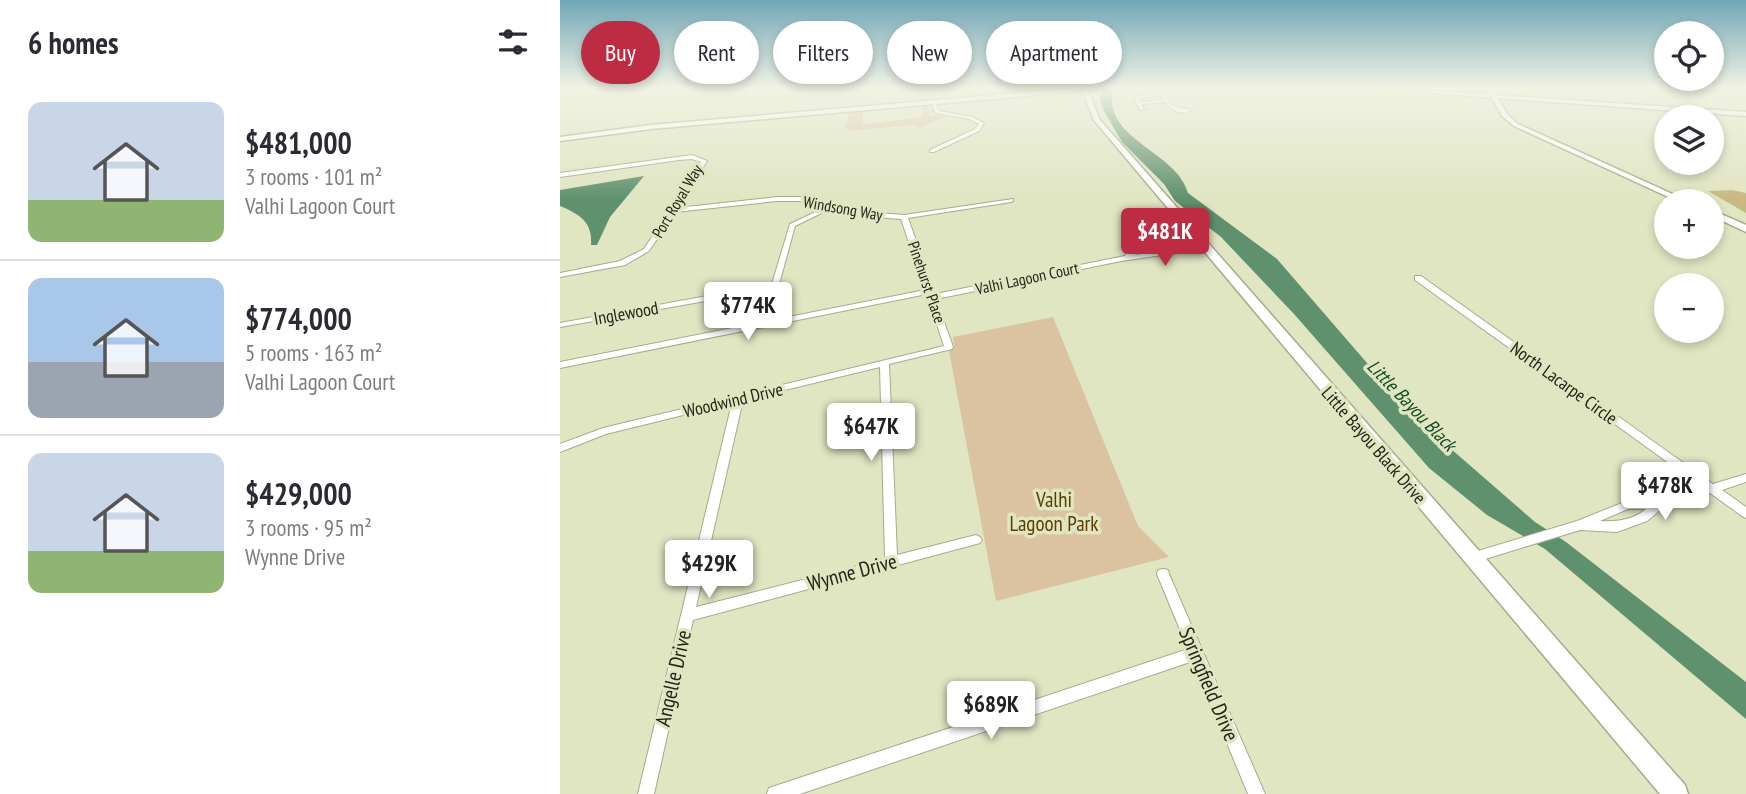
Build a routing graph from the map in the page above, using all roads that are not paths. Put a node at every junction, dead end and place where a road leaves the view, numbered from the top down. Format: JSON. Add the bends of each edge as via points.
{"nodes":[{"id":1,"x":674,"y":125,"type":"edge"},
{"id":2,"x":981,"y":125,"type":"edge"},
{"id":3,"x":1101,"y":125,"type":"edge"},
{"id":4,"x":1518,"y":125,"type":"edge"},
{"id":5,"x":560,"y":140,"type":"edge"},
{"id":6,"x":932,"y":150,"type":"dead end"},
{"id":7,"x":560,"y":175,"type":"edge"},
{"id":8,"x":1657,"y":189,"type":"edge"},
{"id":9,"x":1011,"y":200,"type":"dead end"},
{"id":10,"x":832,"y":206,"type":"junction"},
{"id":11,"x":674,"y":210,"type":"junction"},
{"id":12,"x":904,"y":217,"type":"junction"},
{"id":13,"x":1724,"y":219,"type":"edge"},
{"id":14,"x":1746,"y":229,"type":"edge"},
{"id":15,"x":1199,"y":241,"type":"junction"},
{"id":16,"x":1121,"y":258,"type":"junction"},
{"id":17,"x":560,"y":275,"type":"edge"},
{"id":18,"x":1418,"y":278,"type":"dead end"},
{"id":19,"x":931,"y":294,"type":"junction"},
{"id":20,"x":560,"y":325,"type":"edge"},
{"id":21,"x":949,"y":347,"type":"joint"},
{"id":22,"x":884,"y":364,"type":"junction"},
{"id":23,"x":560,"y":365,"type":"edge"},
{"id":24,"x":738,"y":399,"type":"junction"},
{"id":25,"x":560,"y":448,"type":"edge"},
{"id":26,"x":1746,"y":478,"type":"edge"},
{"id":27,"x":1711,"y":488,"type":"junction"},
{"id":28,"x":1746,"y":513,"type":"edge"},
{"id":29,"x":976,"y":540,"type":"dead end"},
{"id":30,"x":1472,"y":558,"type":"junction"},
{"id":31,"x":891,"y":561,"type":"junction"},
{"id":32,"x":1163,"y":574,"type":"dead end"},
{"id":33,"x":688,"y":615,"type":"junction"},
{"id":34,"x":1195,"y":653,"type":"junction"},
{"id":35,"x":646,"y":794,"type":"edge"},
{"id":36,"x":775,"y":794,"type":"edge"},
{"id":37,"x":1257,"y":794,"type":"edge"},
{"id":38,"x":1676,"y":794,"type":"edge"}],
"edges":[{"from":1,"to":5,"type":"main road"},
{"from":2,"to":6,"type":"street"},
{"from":3,"to":15,"type":"main road","name":"Little Bayou Black Drive"},
{"from":4,"to":8,"type":"main road"},
{"from":7,"to":11,"type":"street","name":"Port Royal Way","via":[[680,158],[704,161]]},
{"from":9,"to":12,"type":"street","name":"Windsong Way"},
{"from":10,"to":11,"type":"street","name":"Windsong Way","via":[[777,199]]},
{"from":10,"to":12,"type":"street","name":"Windsong Way"},
{"from":10,"to":20,"type":"street","name":"Inglewood","via":[[792,225],[775,286]]},
{"from":11,"to":17,"type":"street","name":"Port Royal Way","via":[[638,256]]},
{"from":12,"to":19,"type":"street","name":"Pinehurst Place"},
{"from":13,"to":14,"type":"main road"},
{"from":15,"to":16,"type":"street","name":"Valhi Lagoon Court"},
{"from":15,"to":16,"type":"street","name":"Valhi Lagoon Court","via":[[1156,243]]},
{"from":15,"to":30,"type":"main road","name":"Little Bayou Black Drive"},
{"from":16,"to":19,"type":"street","name":"Valhi Lagoon Court"},
{"from":18,"to":27,"type":"street","name":"North Lacarpe Circle"},
{"from":19,"to":21,"type":"street","name":"Pinehurst Place"},
{"from":19,"to":23,"type":"street","name":"Valhi Lagoon Court"},
{"from":21,"to":22,"type":"street","name":"Woodwind Drive"},
{"from":22,"to":24,"type":"street","name":"Woodwind Drive"},
{"from":22,"to":31,"type":"street"},
{"from":24,"to":25,"type":"street","name":"Woodwind Drive","via":[[603,431]]},
{"from":24,"to":33,"type":"street","name":"Angelle Drive"},
{"from":26,"to":27,"type":"street"},
{"from":27,"to":28,"type":"street","name":"North Lacarpe Circle"},
{"from":27,"to":30,"type":"street","via":[[1660,504],[1627,505],[1580,525]]},
{"from":29,"to":31,"type":"street","name":"Wynne Drive"},
{"from":30,"to":38,"type":"main road","name":"Little Bayou Black Drive"},
{"from":31,"to":33,"type":"street","name":"Wynne Drive"},
{"from":32,"to":34,"type":"street","name":"Springfield Drive"},
{"from":33,"to":35,"type":"street","name":"Angelle Drive"},
{"from":34,"to":36,"type":"street"},
{"from":34,"to":37,"type":"street","name":"Springfield Drive"}]}
